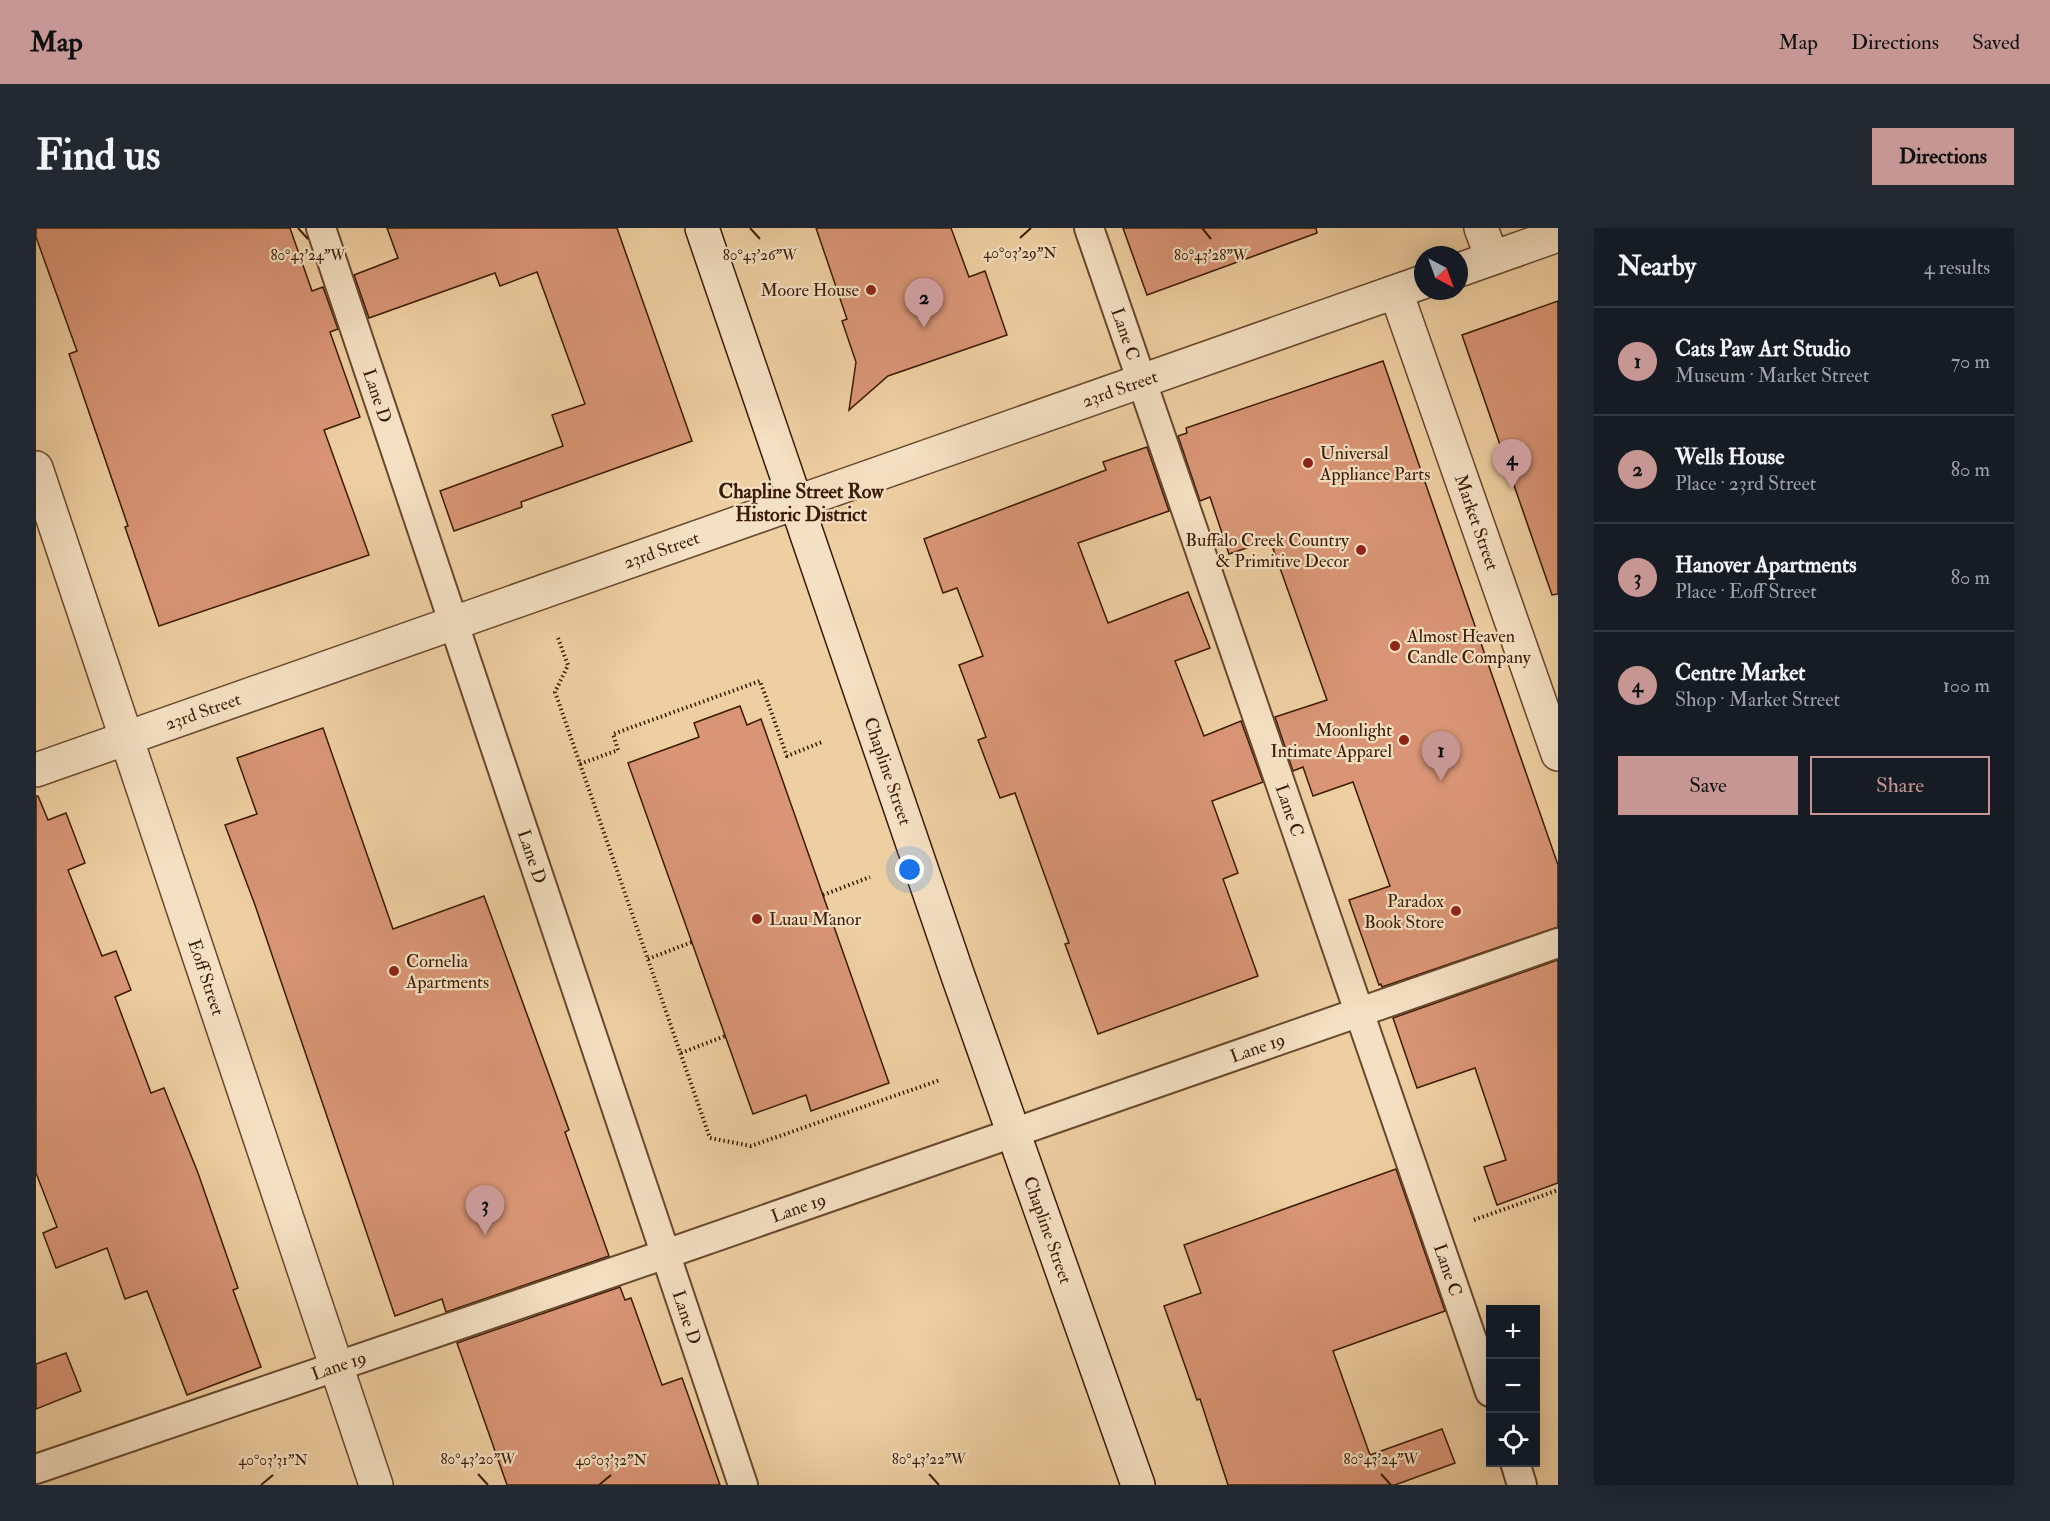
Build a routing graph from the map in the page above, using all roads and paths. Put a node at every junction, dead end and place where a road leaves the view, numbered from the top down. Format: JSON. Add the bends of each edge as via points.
{"nodes":[{"id":1,"x":321,"y":228,"type":"edge"},
{"id":2,"x":702,"y":228,"type":"edge"},
{"id":3,"x":1089,"y":228,"type":"edge"},
{"id":4,"x":1481,"y":228,"type":"edge"},
{"id":5,"x":1558,"y":235,"type":"edge"},
{"id":6,"x":1492,"y":258,"type":"junction"},
{"id":7,"x":1468,"y":267,"type":"edge"},
{"id":8,"x":1410,"y":287,"type":"edge"},
{"id":9,"x":1143,"y":380,"type":"junction"},
{"id":10,"x":36,"y":468,"type":"edge"},
{"id":11,"x":796,"y":503,"type":"junction"},
{"id":12,"x":454,"y":623,"type":"junction"},
{"id":13,"x":558,"y":638,"type":"dead end"},
{"id":14,"x":126,"y":738,"type":"junction"},
{"id":15,"x":822,"y":742,"type":"dead end"},
{"id":16,"x":1558,"y":754,"type":"edge"},
{"id":17,"x":580,"y":764,"type":"junction"},
{"id":18,"x":36,"y":770,"type":"edge"},
{"id":19,"x":870,"y":878,"type":"dead end"},
{"id":20,"x":823,"y":895,"type":"dead end"},
{"id":21,"x":692,"y":942,"type":"dead end"},
{"id":22,"x":1558,"y":943,"type":"edge"},
{"id":23,"x":648,"y":958,"type":"junction"},
{"id":24,"x":1360,"y":1012,"type":"junction"},
{"id":25,"x":725,"y":1036,"type":"dead end"},
{"id":26,"x":681,"y":1053,"type":"junction"},
{"id":27,"x":940,"y":1080,"type":"dead end"},
{"id":28,"x":1012,"y":1133,"type":"junction"},
{"id":29,"x":1558,"y":1190,"type":"edge"},
{"id":30,"x":1436,"y":1234,"type":"junction"},
{"id":31,"x":666,"y":1254,"type":"junction"},
{"id":32,"x":336,"y":1366,"type":"junction"},
{"id":33,"x":1486,"y":1378,"type":"edge"},
{"id":34,"x":1517,"y":1467,"type":"edge"},
{"id":35,"x":36,"y":1469,"type":"edge"},
{"id":36,"x":376,"y":1485,"type":"edge"},
{"id":37,"x":743,"y":1485,"type":"edge"},
{"id":38,"x":1138,"y":1485,"type":"edge"},
{"id":39,"x":1522,"y":1485,"type":"edge"}],
"edges":[{"from":1,"to":12,"type":"lane","name":"Lane D"},
{"from":2,"to":11,"type":"street","name":"Chapline Street"},
{"from":3,"to":9,"type":"lane","name":"Lane C"},
{"from":4,"to":6,"type":"street"},
{"from":5,"to":6,"type":"street"},
{"from":6,"to":7,"type":"street"},
{"from":8,"to":9,"type":"street","name":"23rd Street"},
{"from":8,"to":16,"type":"street","name":"Market Street"},
{"from":9,"to":11,"type":"street","name":"23rd Street"},
{"from":9,"to":24,"type":"lane","name":"Lane C"},
{"from":10,"to":14,"type":"street","name":"Eoff Street"},
{"from":11,"to":12,"type":"street","name":"23rd Street"},
{"from":11,"to":28,"type":"street","name":"Chapline Street"},
{"from":12,"to":14,"type":"street","name":"23rd Street"},
{"from":12,"to":31,"type":"lane","name":"Lane D"},
{"from":13,"to":17,"type":"path","via":[[567,665],[555,692]]},
{"from":14,"to":18,"type":"street","name":"23rd Street"},
{"from":14,"to":32,"type":"street","name":"Eoff Street"},
{"from":15,"to":17,"type":"path","via":[[788,756],[760,681],[613,734],[618,750]]},
{"from":17,"to":23,"type":"path"},
{"from":19,"to":20,"type":"path"},
{"from":21,"to":23,"type":"path"},
{"from":22,"to":24,"type":"lane","name":"Lane 19"},
{"from":23,"to":26,"type":"path"},
{"from":24,"to":28,"type":"lane","name":"Lane 19"},
{"from":24,"to":30,"type":"lane","name":"Lane C"},
{"from":25,"to":26,"type":"path"},
{"from":26,"to":27,"type":"path","via":[[710,1138],[751,1146]]},
{"from":28,"to":31,"type":"lane","name":"Lane 19"},
{"from":28,"to":38,"type":"street","name":"Chapline Street"},
{"from":29,"to":30,"type":"path"},
{"from":30,"to":33,"type":"lane","name":"Lane C"},
{"from":31,"to":32,"type":"lane","name":"Lane 19"},
{"from":31,"to":37,"type":"lane","name":"Lane D"},
{"from":32,"to":35,"type":"lane","name":"Lane 19"},
{"from":32,"to":36,"type":"street","name":"Eoff Street"},
{"from":34,"to":39,"type":"lane"}]}
